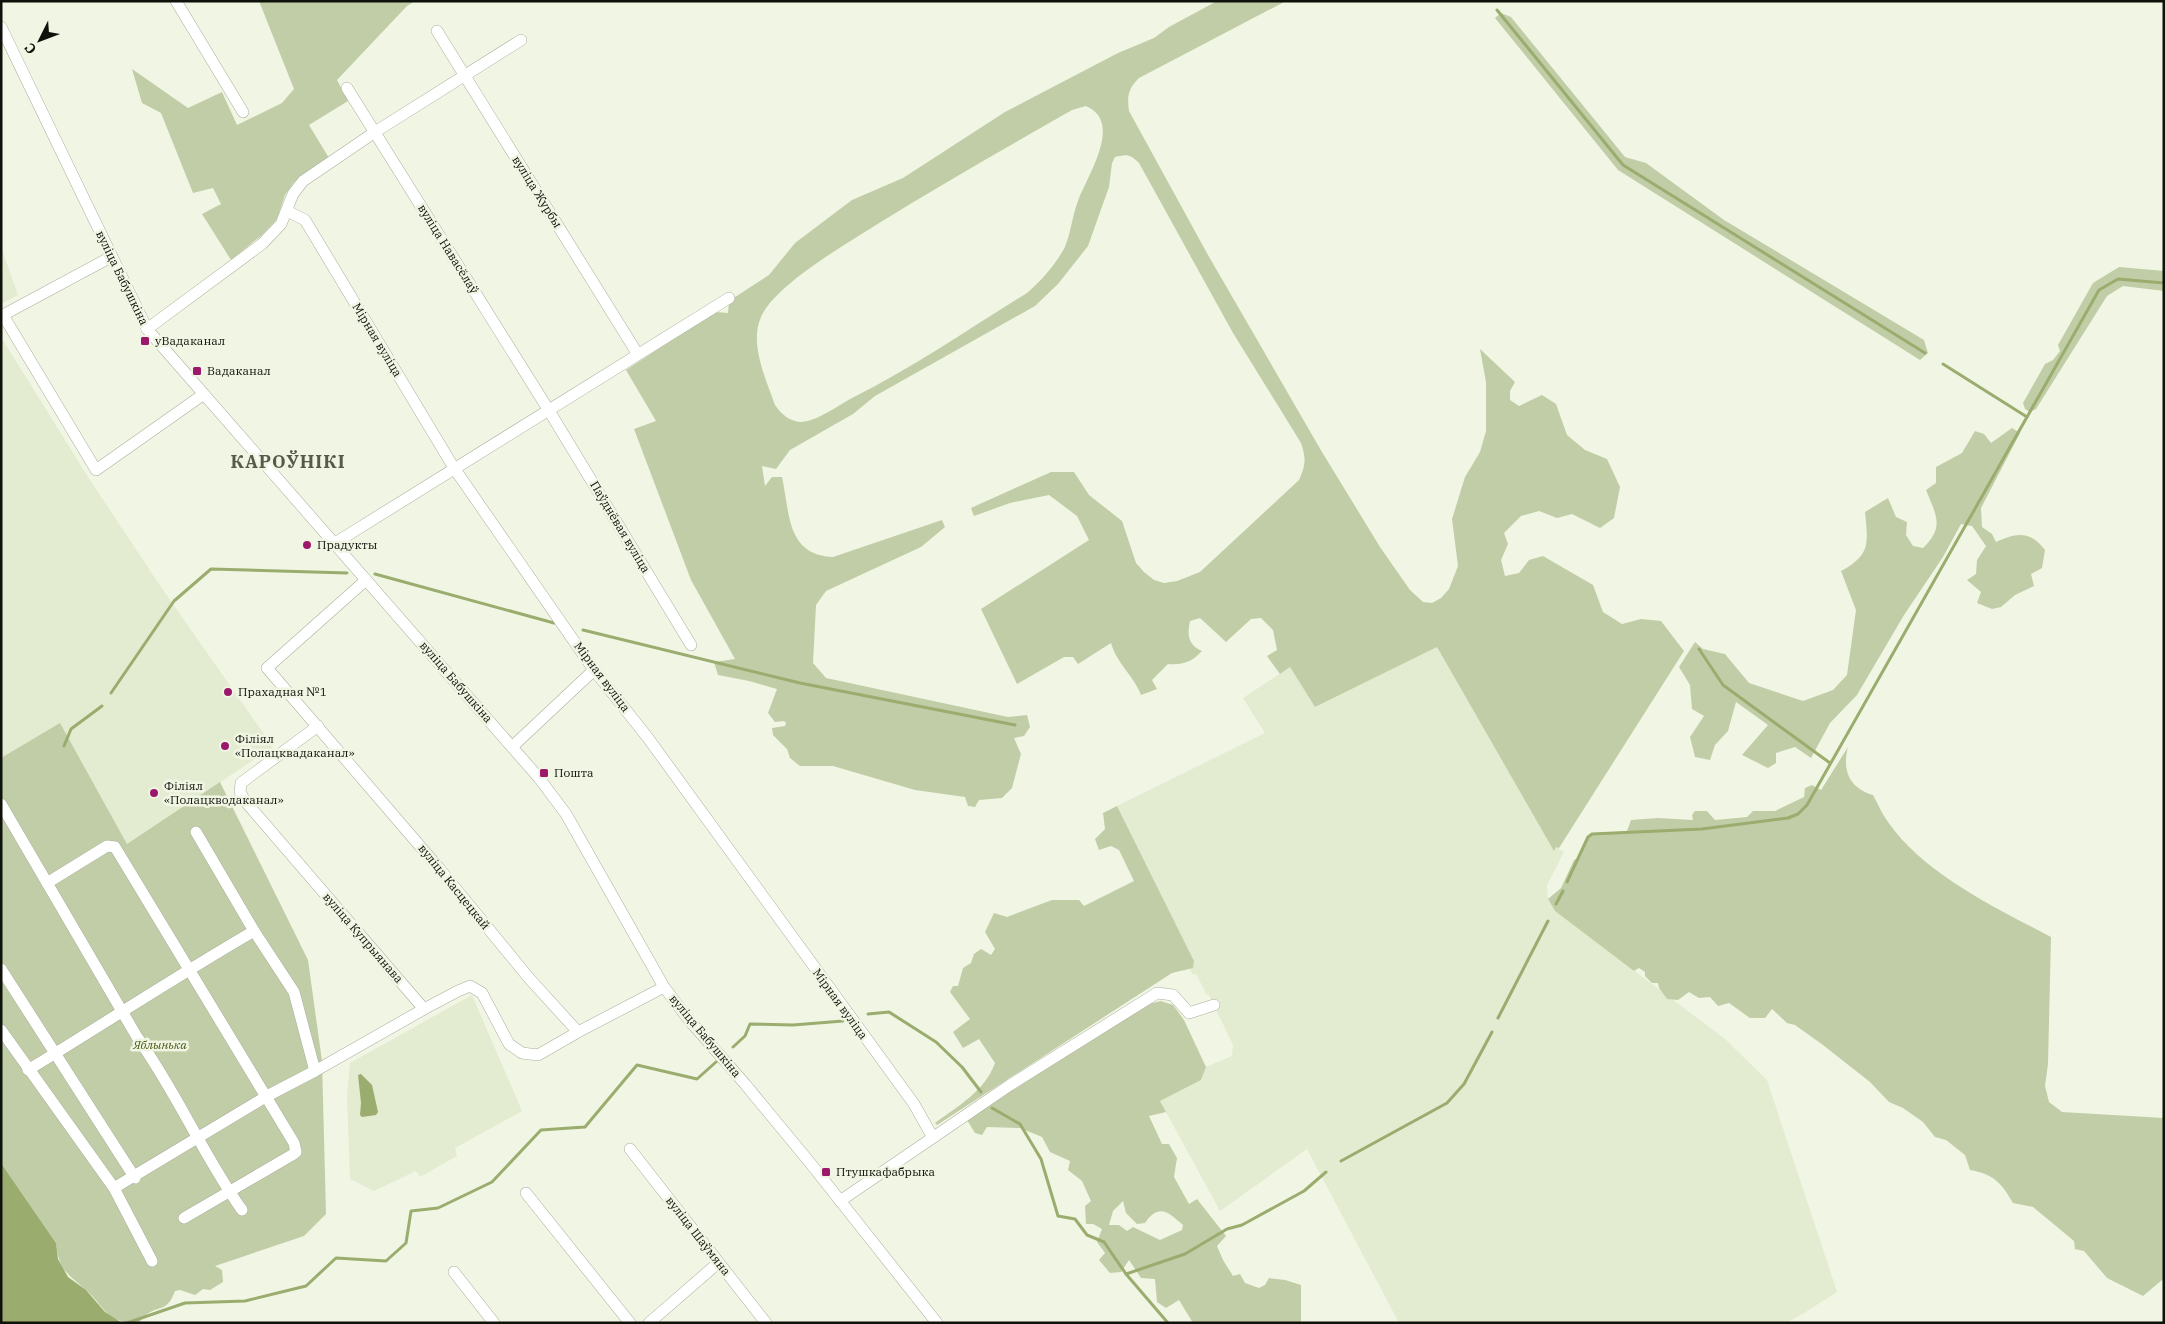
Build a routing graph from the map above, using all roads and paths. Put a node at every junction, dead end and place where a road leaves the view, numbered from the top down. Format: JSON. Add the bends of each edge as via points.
{"nodes":[{"id":1,"x":176,"y":1,"type":"edge"},
{"id":2,"x":1,"y":27,"type":"edge"},
{"id":3,"x":437,"y":31,"type":"dead end"},
{"id":4,"x":521,"y":40,"type":"dead end"},
{"id":5,"x":465,"y":76,"type":"junction"},
{"id":6,"x":347,"y":88,"type":"dead end"},
{"id":7,"x":242,"y":112,"type":"dead end"},
{"id":8,"x":375,"y":132,"type":"junction"},
{"id":9,"x":287,"y":211,"type":"junction"},
{"id":10,"x":111,"y":257,"type":"junction"},
{"id":11,"x":729,"y":298,"type":"dead end"},
{"id":12,"x":147,"y":329,"type":"junction"},
{"id":13,"x":637,"y":354,"type":"junction"},
{"id":14,"x":204,"y":394,"type":"junction"},
{"id":15,"x":548,"y":409,"type":"junction"},
{"id":16,"x":454,"y":468,"type":"junction"},
{"id":17,"x":334,"y":543,"type":"junction"},
{"id":18,"x":366,"y":580,"type":"junction"},
{"id":19,"x":691,"y":645,"type":"dead end"},
{"id":20,"x":594,"y":670,"type":"junction"},
{"id":21,"x":318,"y":726,"type":"junction"},
{"id":22,"x":513,"y":746,"type":"junction"},
{"id":23,"x":1,"y":804,"type":"edge"},
{"id":24,"x":196,"y":832,"type":"dead end"},
{"id":25,"x":47,"y":883,"type":"junction"},
{"id":26,"x":254,"y":931,"type":"junction"},
{"id":27,"x":1,"y":969,"type":"edge"},
{"id":28,"x":188,"y":969,"type":"junction"},
{"id":29,"x":664,"y":987,"type":"junction"},
{"id":30,"x":1214,"y":1005,"type":"dead end"},
{"id":31,"x":424,"y":1009,"type":"junction"},
{"id":32,"x":123,"y":1012,"type":"junction"},
{"id":33,"x":1,"y":1030,"type":"edge"},
{"id":34,"x":578,"y":1032,"type":"junction"},
{"id":35,"x":55,"y":1053,"type":"junction"},
{"id":36,"x":28,"y":1070,"type":"junction"},
{"id":37,"x":315,"y":1071,"type":"junction"},
{"id":38,"x":267,"y":1096,"type":"junction"},
{"id":39,"x":932,"y":1136,"type":"junction"},
{"id":40,"x":199,"y":1137,"type":"junction"},
{"id":41,"x":630,"y":1149,"type":"dead end"},
{"id":42,"x":134,"y":1178,"type":"junction"},
{"id":43,"x":114,"y":1188,"type":"junction"},
{"id":44,"x":230,"y":1193,"type":"junction"},
{"id":45,"x":526,"y":1193,"type":"dead end"},
{"id":46,"x":840,"y":1200,"type":"junction"},
{"id":47,"x":242,"y":1210,"type":"dead end"},
{"id":48,"x":184,"y":1218,"type":"dead end"},
{"id":49,"x":152,"y":1261,"type":"dead end"},
{"id":50,"x":718,"y":1263,"type":"junction"},
{"id":51,"x":454,"y":1272,"type":"dead end"},
{"id":52,"x":494,"y":1323,"type":"edge"},
{"id":53,"x":630,"y":1323,"type":"edge"},
{"id":54,"x":649,"y":1323,"type":"edge"},
{"id":55,"x":766,"y":1323,"type":"edge"},
{"id":56,"x":938,"y":1323,"type":"edge"}],
"edges":[{"from":1,"to":7,"type":"street"},
{"from":2,"to":10,"type":"street","name":"вуліца Бабушкіна"},
{"from":3,"to":5,"type":"street","name":"вуліца Журбы"},
{"from":4,"to":5,"type":"street"},
{"from":5,"to":8,"type":"street"},
{"from":5,"to":13,"type":"street","name":"вуліца Журбы"},
{"from":6,"to":8,"type":"street","name":"вуліца Навасёлаў"},
{"from":8,"to":9,"type":"street","via":[[303,181],[293,194]]},
{"from":8,"to":15,"type":"street","name":"вуліца Навасёлаў"},
{"from":9,"to":12,"type":"street","via":[[281,224],[262,244]]},
{"from":9,"to":16,"type":"street","name":"Мірная вуліца","via":[[305,220]]},
{"from":10,"to":12,"type":"street","name":"вуліца Бабушкіна"},
{"from":10,"to":14,"type":"street","via":[[3,315],[96,470]]},
{"from":11,"to":13,"type":"street"},
{"from":12,"to":14,"type":"street","name":"вуліца Бабушкіна"},
{"from":13,"to":15,"type":"street"},
{"from":14,"to":17,"type":"street","name":"вуліца Бабушкіна"},
{"from":15,"to":16,"type":"street"},
{"from":15,"to":19,"type":"street","name":"Паўднёвая вуліца"},
{"from":16,"to":17,"type":"street"},
{"from":16,"to":20,"type":"street","name":"Мірная вуліца"},
{"from":17,"to":18,"type":"street","name":"вуліца Бабушкіна"},
{"from":18,"to":21,"type":"street","name":"вуліца Касцецкай","via":[[267,668]]},
{"from":18,"to":22,"type":"street","name":"вуліца Бабушкіна"},
{"from":20,"to":22,"type":"street"},
{"from":20,"to":39,"type":"street","name":"Мірная вуліца","via":[[648,738],[914,1104]]},
{"from":21,"to":31,"type":"street","name":"вуліца Купрыянава","via":[[241,783],[240,792]]},
{"from":21,"to":34,"type":"street","name":"вуліца Касцецкай"},
{"from":22,"to":29,"type":"street","name":"вуліца Бабушкіна","via":[[566,814]]},
{"from":23,"to":25,"type":"street"},
{"from":24,"to":26,"type":"street"},
{"from":25,"to":28,"type":"street","via":[[106,846],[115,847]]},
{"from":25,"to":32,"type":"street"},
{"from":26,"to":28,"type":"street"},
{"from":26,"to":37,"type":"street","via":[[294,992]]},
{"from":27,"to":35,"type":"street"},
{"from":28,"to":32,"type":"street"},
{"from":28,"to":38,"type":"street"},
{"from":29,"to":34,"type":"street"},
{"from":29,"to":46,"type":"street","name":"вуліца Бабушкіна","via":[[688,1020],[746,1084]]},
{"from":30,"to":39,"type":"street","via":[[1189,1013],[1173,994],[1157,993]]},
{"from":31,"to":34,"type":"street","via":[[470,986],[482,993],[509,1044],[522,1053],[538,1055]]},
{"from":31,"to":37,"type":"street"},
{"from":32,"to":35,"type":"street"},
{"from":32,"to":40,"type":"street"},
{"from":33,"to":36,"type":"street"},
{"from":35,"to":36,"type":"street"},
{"from":35,"to":42,"type":"street"},
{"from":36,"to":43,"type":"street"},
{"from":37,"to":38,"type":"street"},
{"from":38,"to":40,"type":"street"},
{"from":38,"to":44,"type":"street","via":[[296,1152]]},
{"from":39,"to":46,"type":"street"},
{"from":40,"to":42,"type":"street"},
{"from":40,"to":44,"type":"street"},
{"from":41,"to":50,"type":"street","name":"вуліца Шаўмяна"},
{"from":42,"to":43,"type":"street"},
{"from":43,"to":49,"type":"street"},
{"from":44,"to":47,"type":"street"},
{"from":44,"to":48,"type":"street"},
{"from":45,"to":53,"type":"street"},
{"from":46,"to":56,"type":"street","name":"вуліца Бабушкіна"},
{"from":50,"to":54,"type":"street"},
{"from":50,"to":55,"type":"street","name":"вуліца Шаўмяна"},
{"from":51,"to":52,"type":"street"}]}
